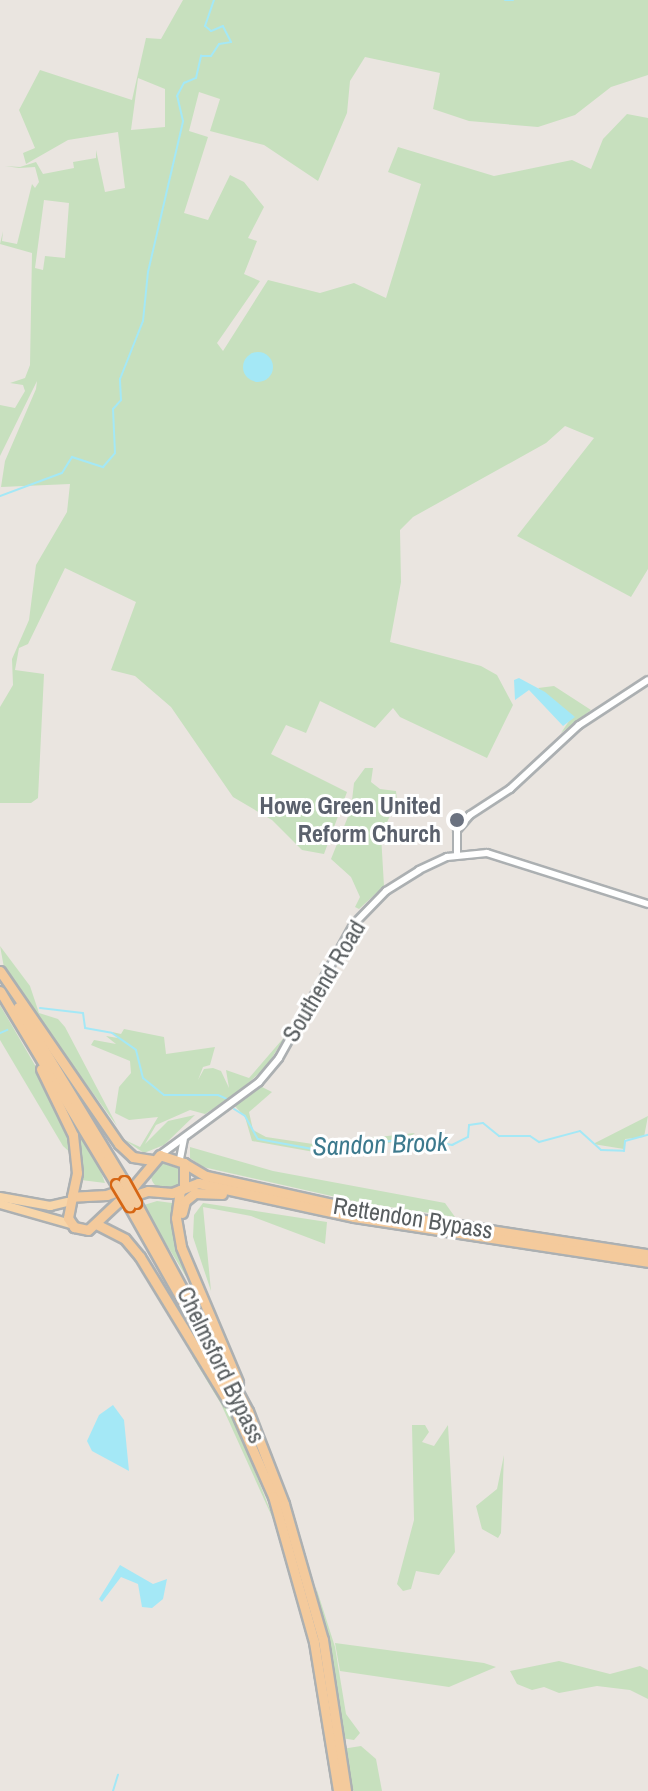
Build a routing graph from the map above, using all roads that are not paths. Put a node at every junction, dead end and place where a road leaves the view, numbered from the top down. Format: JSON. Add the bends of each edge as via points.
{"nodes":[{"id":1,"x":648,"y":680,"type":"edge"},
{"id":2,"x":457,"y":855,"type":"junction"},
{"id":3,"x":648,"y":904,"type":"edge"},
{"id":4,"x":0,"y":974,"type":"edge"},
{"id":5,"x":0,"y":991,"type":"edge"},
{"id":6,"x":0,"y":998,"type":"edge"},
{"id":7,"x":184,"y":1139,"type":"junction"},
{"id":8,"x":156,"y":1158,"type":"junction"},
{"id":9,"x":182,"y":1161,"type":"junction"},
{"id":10,"x":120,"y":1183,"type":"junction"},
{"id":11,"x":182,"y":1188,"type":"junction"},
{"id":12,"x":0,"y":1197,"type":"edge"},
{"id":13,"x":253,"y":1197,"type":"junction"},
{"id":14,"x":70,"y":1200,"type":"junction"},
{"id":15,"x":0,"y":1204,"type":"edge"},
{"id":16,"x":133,"y":1204,"type":"junction"},
{"id":17,"x":71,"y":1224,"type":"junction"},
{"id":18,"x":98,"y":1225,"type":"junction"},
{"id":19,"x":648,"y":1254,"type":"edge"},
{"id":20,"x":648,"y":1262,"type":"edge"},
{"id":21,"x":194,"y":1274,"type":"junction"},
{"id":22,"x":248,"y":1411,"type":"junction"},
{"id":23,"x":245,"y":1427,"type":"junction"},
{"id":24,"x":338,"y":1791,"type":"edge"},
{"id":25,"x":346,"y":1791,"type":"edge"}],
"edges":[{"from":1,"to":2,"type":"street","via":[[591,716],[510,789],[470,815],[457,830]]},
{"from":2,"to":3,"type":"street","name":"Southend Road","via":[[513,857]]},
{"from":2,"to":7,"type":"street","name":"Southend Road","via":[[419,870],[369,907],[343,941],[279,1058],[238,1101]]},
{"from":4,"to":8,"type":"highway","name":"Rettendon Bypass","via":[[119,1144],[133,1157]]},
{"from":4,"to":10,"type":"highway","name":"Chelmsford Bypass"},
{"from":5,"to":10,"type":"highway","name":"Chelmsford Bypass"},
{"from":6,"to":14,"type":"highway","via":[[73,1135],[77,1173]]},
{"from":7,"to":8,"type":"street"},
{"from":7,"to":9,"type":"street"},
{"from":8,"to":9,"type":"highway","name":"Rettendon Bypass"},
{"from":8,"to":14,"type":"highway","via":[[134,1186]]},
{"from":9,"to":11,"type":"highway"},
{"from":9,"to":19,"type":"highway","name":"Rettendon Bypass","via":[[206,1176],[345,1208]]},
{"from":10,"to":16,"type":"highway","name":"Chelmsford Bypass","bridge":true},
{"from":11,"to":13,"type":"highway","name":"Rettendon Bypass","via":[[198,1183]]},
{"from":11,"to":18,"type":"highway","name":"Rettendon Bypass","via":[[140,1192],[120,1200],[108,1207]]},
{"from":11,"to":21,"type":"highway","via":[[177,1234]]},
{"from":12,"to":14,"type":"main road","via":[[50,1206]]},
{"from":13,"to":20,"type":"highway","name":"Rettendon Bypass"},
{"from":13,"to":21,"type":"highway","via":[[201,1192],[185,1201],[181,1230]]},
{"from":14,"to":17,"type":"highway"},
{"from":15,"to":17,"type":"main road"},
{"from":16,"to":22,"type":"highway","name":"Chelmsford Bypass"},
{"from":16,"to":23,"type":"highway","name":"Chelmsford Bypass"},
{"from":17,"to":18,"type":"highway","via":[[84,1230]]},
{"from":18,"to":23,"type":"highway","via":[[125,1239],[140,1257]]},
{"from":21,"to":22,"type":"highway"},
{"from":22,"to":25,"type":"highway","name":"Chelmsford Bypass","via":[[284,1504],[323,1640]]},
{"from":23,"to":24,"type":"highway","name":"Chelmsford Bypass","via":[[289,1545],[314,1642]]}]}
